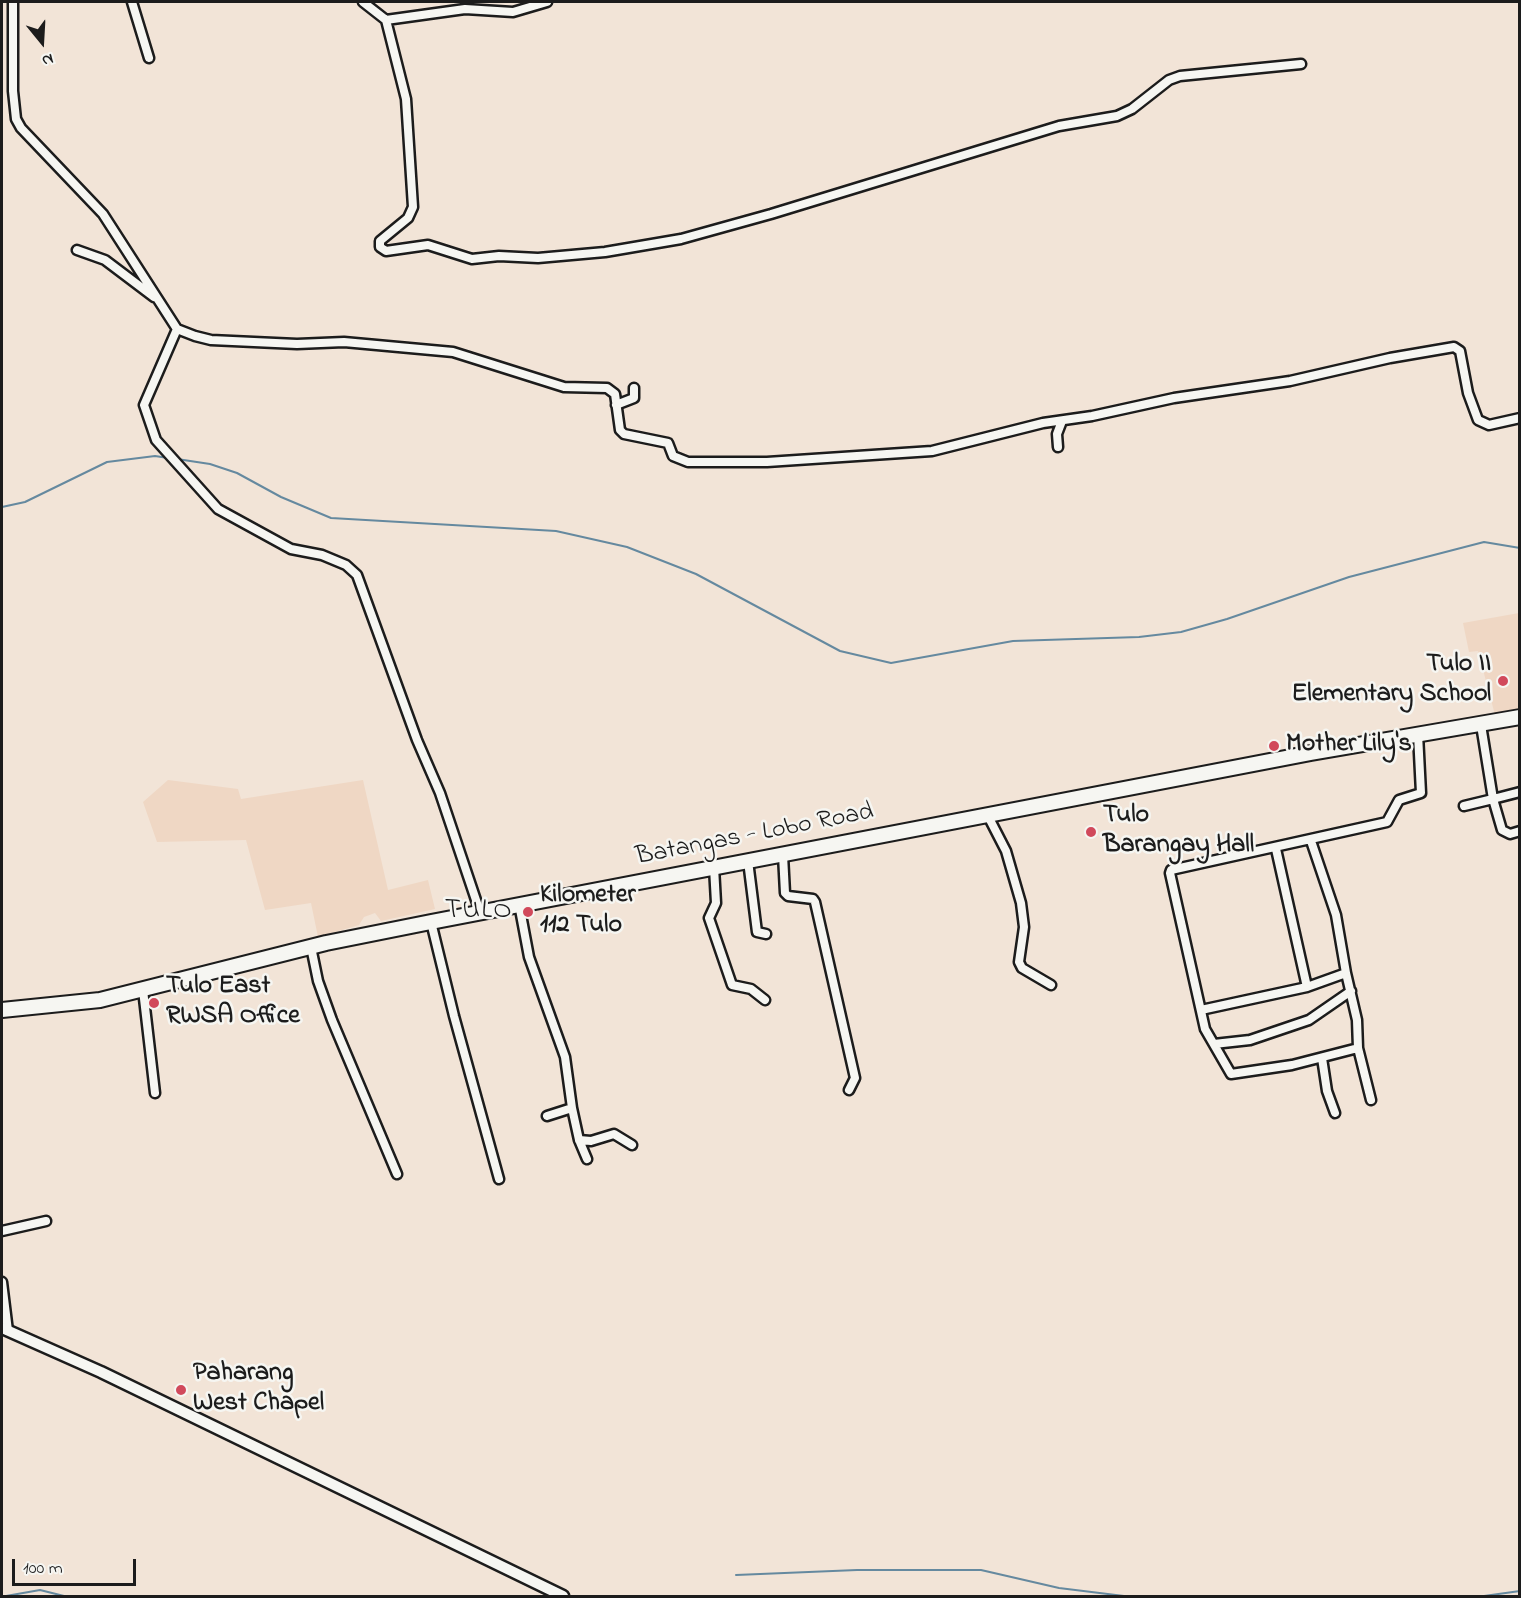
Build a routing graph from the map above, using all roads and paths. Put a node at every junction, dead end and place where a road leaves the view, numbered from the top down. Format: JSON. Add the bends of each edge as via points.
{"nodes":[{"id":1,"x":13,"y":2,"type":"edge"},
{"id":2,"x":132,"y":2,"type":"edge"},
{"id":3,"x":363,"y":2,"type":"edge"},
{"id":4,"x":547,"y":2,"type":"edge"},
{"id":5,"x":386,"y":20,"type":"junction"},
{"id":6,"x":149,"y":58,"type":"dead end"},
{"id":7,"x":1302,"y":64,"type":"dead end"},
{"id":8,"x":77,"y":250,"type":"dead end"},
{"id":9,"x":154,"y":297,"type":"junction"},
{"id":10,"x":177,"y":329,"type":"junction"},
{"id":11,"x":634,"y":388,"type":"dead end"},
{"id":12,"x":616,"y":405,"type":"junction"},
{"id":13,"x":1520,"y":418,"type":"edge"},
{"id":14,"x":1062,"y":421,"type":"junction"},
{"id":15,"x":1058,"y":447,"type":"dead end"},
{"id":16,"x":1520,"y":717,"type":"edge"},
{"id":17,"x":1481,"y":725,"type":"junction"},
{"id":18,"x":1418,"y":734,"type":"junction"},
{"id":19,"x":1520,"y":792,"type":"edge"},
{"id":20,"x":1493,"y":799,"type":"junction"},
{"id":21,"x":1464,"y":806,"type":"dead end"},
{"id":22,"x":988,"y":816,"type":"junction"},
{"id":23,"x":1520,"y":831,"type":"edge"},
{"id":24,"x":1311,"y":841,"type":"junction"},
{"id":25,"x":1276,"y":849,"type":"junction"},
{"id":26,"x":783,"y":855,"type":"junction"},
{"id":27,"x":748,"y":861,"type":"junction"},
{"id":28,"x":714,"y":867,"type":"junction"},
{"id":29,"x":519,"y":904,"type":"junction"},
{"id":30,"x":480,"y":912,"type":"junction"},
{"id":31,"x":431,"y":922,"type":"junction"},
{"id":32,"x":766,"y":934,"type":"dead end"},
{"id":33,"x":312,"y":947,"type":"junction"},
{"id":34,"x":1346,"y":973,"type":"junction"},
{"id":35,"x":1051,"y":985,"type":"dead end"},
{"id":36,"x":1307,"y":987,"type":"junction"},
{"id":37,"x":143,"y":990,"type":"junction"},
{"id":38,"x":1351,"y":991,"type":"junction"},
{"id":39,"x":765,"y":1000,"type":"dead end"},
{"id":40,"x":2,"y":1010,"type":"edge"},
{"id":41,"x":1201,"y":1010,"type":"junction"},
{"id":42,"x":1214,"y":1044,"type":"junction"},
{"id":43,"x":1358,"y":1048,"type":"junction"},
{"id":44,"x":1322,"y":1058,"type":"junction"},
{"id":45,"x":849,"y":1090,"type":"dead end"},
{"id":46,"x":155,"y":1093,"type":"dead end"},
{"id":47,"x":1371,"y":1100,"type":"dead end"},
{"id":48,"x":572,"y":1108,"type":"junction"},
{"id":49,"x":1335,"y":1113,"type":"dead end"},
{"id":50,"x":547,"y":1116,"type":"dead end"},
{"id":51,"x":579,"y":1140,"type":"junction"},
{"id":52,"x":632,"y":1145,"type":"dead end"},
{"id":53,"x":586,"y":1159,"type":"dead end"},
{"id":54,"x":397,"y":1174,"type":"dead end"},
{"id":55,"x":500,"y":1179,"type":"dead end"},
{"id":56,"x":46,"y":1221,"type":"dead end"},
{"id":57,"x":2,"y":1231,"type":"edge"},
{"id":58,"x":2,"y":1282,"type":"edge"},
{"id":59,"x":5,"y":1329,"type":"edge"},
{"id":60,"x":563,"y":1596,"type":"edge"}],
"edges":[{"from":1,"to":9,"type":"street","via":[[11,56],[16,119],[103,214]]},
{"from":2,"to":6,"type":"street"},
{"from":3,"to":5,"type":"street"},
{"from":4,"to":5,"type":"street","via":[[513,12],[465,9]]},
{"from":5,"to":7,"type":"street","via":[[406,99],[413,207],[408,218],[380,241],[380,247],[386,252],[428,245],[472,259],[560,257],[681,239],[1059,126],[1117,116],[1180,76]]},
{"from":8,"to":9,"type":"street","via":[[105,260]]},
{"from":9,"to":10,"type":"street","via":[[168,311]]},
{"from":10,"to":12,"type":"street","via":[[211,340],[345,342],[453,352],[564,387],[607,388],[615,394]]},
{"from":10,"to":30,"type":"street","via":[[144,405],[156,440],[223,512],[291,549],[346,564],[357,575],[440,793]]},
{"from":11,"to":12,"type":"street","via":[[634,398]]},
{"from":12,"to":14,"type":"street","via":[[620,430],[668,443],[673,456],[688,462],[767,462],[932,451]]},
{"from":13,"to":14,"type":"street","via":[[1489,425],[1478,420],[1460,351],[1454,346],[1290,381],[1174,398]]},
{"from":14,"to":15,"type":"street"},
{"from":16,"to":17,"type":"main road","name":"Batangas - Lobo Road"},
{"from":17,"to":18,"type":"main road","name":"Batangas - Lobo Road"},
{"from":17,"to":20,"type":"street"},
{"from":18,"to":22,"type":"main road","name":"Batangas - Lobo Road"},
{"from":18,"to":24,"type":"street","via":[[1421,793],[1399,800],[1387,822]]},
{"from":19,"to":20,"type":"street"},
{"from":20,"to":21,"type":"street"},
{"from":20,"to":23,"type":"street","via":[[1502,830],[1510,834]]},
{"from":22,"to":26,"type":"main road","name":"Batangas - Lobo Road"},
{"from":22,"to":35,"type":"street","via":[[1006,850],[1021,903],[1024,927],[1019,962],[1022,968]]},
{"from":24,"to":25,"type":"street"},
{"from":24,"to":34,"type":"street","via":[[1336,915]]},
{"from":25,"to":36,"type":"street"},
{"from":25,"to":41,"type":"street","via":[[1170,870]]},
{"from":26,"to":27,"type":"main road","name":"Batangas - Lobo Road"},
{"from":26,"to":45,"type":"street","via":[[785,893],[814,902],[855,1078]]},
{"from":27,"to":28,"type":"main road","name":"Batangas - Lobo Road"},
{"from":27,"to":32,"type":"street","via":[[756,932]]},
{"from":28,"to":29,"type":"main road","name":"Batangas - Lobo Road"},
{"from":28,"to":39,"type":"street","via":[[716,903],[709,918],[732,985],[751,989]]},
{"from":29,"to":30,"type":"main road","name":"Batangas - Lobo Road"},
{"from":29,"to":48,"type":"street","via":[[529,957],[565,1057]]},
{"from":30,"to":31,"type":"main road","name":"Batangas - Lobo Road"},
{"from":31,"to":33,"type":"main road","name":"Batangas - Lobo Road"},
{"from":31,"to":55,"type":"street"},
{"from":33,"to":37,"type":"main road","name":"Batangas - Lobo Road"},
{"from":33,"to":54,"type":"street","via":[[318,981]]},
{"from":34,"to":36,"type":"street"},
{"from":34,"to":38,"type":"street"},
{"from":36,"to":41,"type":"street"},
{"from":37,"to":40,"type":"main road","name":"Batangas - Lobo Road","via":[[100,1000]]},
{"from":37,"to":46,"type":"street"},
{"from":38,"to":42,"type":"street","via":[[1309,1020],[1250,1040]]},
{"from":38,"to":43,"type":"street"},
{"from":41,"to":42,"type":"street","via":[[1205,1029]]},
{"from":42,"to":44,"type":"street","via":[[1227,1068],[1236,1075]]},
{"from":43,"to":44,"type":"street"},
{"from":43,"to":47,"type":"street"},
{"from":44,"to":49,"type":"street"},
{"from":48,"to":50,"type":"street"},
{"from":48,"to":51,"type":"street"},
{"from":51,"to":52,"type":"street","via":[[591,1141],[614,1134]]},
{"from":51,"to":53,"type":"street"},
{"from":56,"to":57,"type":"street"},
{"from":58,"to":59,"type":"street"},
{"from":59,"to":60,"type":"street","via":[[111,1376]]}]}
